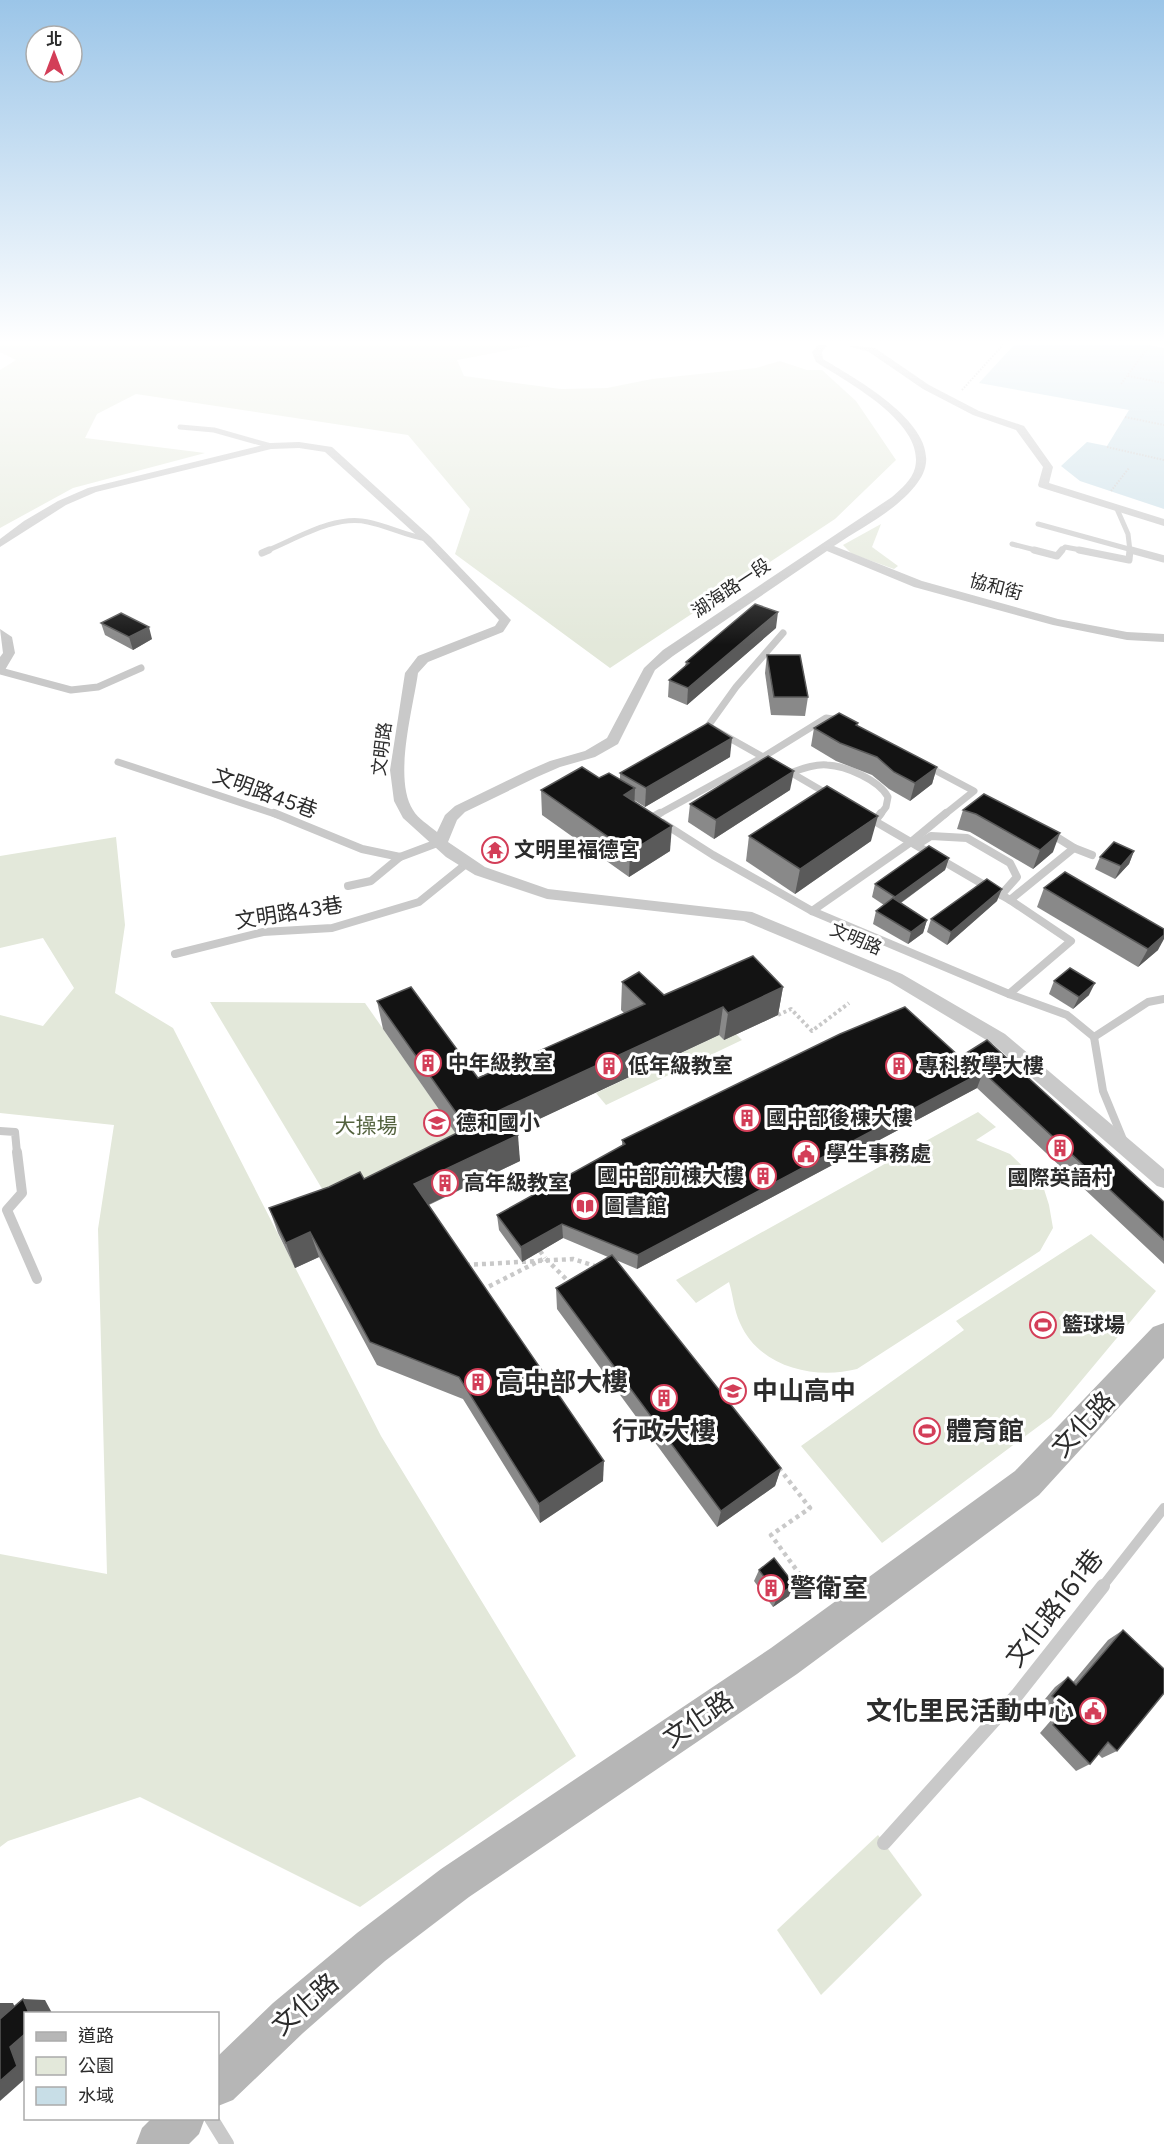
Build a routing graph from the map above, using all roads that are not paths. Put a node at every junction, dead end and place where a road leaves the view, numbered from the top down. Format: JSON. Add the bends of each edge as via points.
{"nodes":[{"id":1,"x":268,"y":445,"type":"edge"},
{"id":2,"x":916,"y":445,"type":"edge"},
{"id":3,"x":1032,"y":445,"type":"edge"},
{"id":4,"x":271,"y":446,"type":"junction"},
{"id":5,"x":1117,"y":509,"type":"junction"},
{"id":6,"x":1164,"y":523,"type":"edge"},
{"id":7,"x":1038,"y":524,"type":"dead end"},
{"id":8,"x":427,"y":539,"type":"junction"},
{"id":9,"x":0,"y":544,"type":"edge"},
{"id":10,"x":1012,"y":544,"type":"dead end"},
{"id":11,"x":825,"y":546,"type":"junction"},
{"id":12,"x":1132,"y":550,"type":"junction"},
{"id":13,"x":262,"y":553,"type":"dead end"},
{"id":14,"x":1164,"y":559,"type":"edge"},
{"id":15,"x":0,"y":633,"type":"edge"},
{"id":16,"x":783,"y":633,"type":"dead end"},
{"id":17,"x":1164,"y":638,"type":"edge"},
{"id":18,"x":141,"y":668,"type":"dead end"},
{"id":19,"x":0,"y":669,"type":"edge"},
{"id":20,"x":847,"y":724,"type":"edge"},
{"id":21,"x":708,"y":726,"type":"junction"},
{"id":22,"x":698,"y":731,"type":"edge"},
{"id":23,"x":763,"y":757,"type":"junction"},
{"id":24,"x":117,"y":762,"type":"dead end"},
{"id":25,"x":921,"y":763,"type":"edge"},
{"id":26,"x":790,"y":773,"type":"junction"},
{"id":27,"x":974,"y":791,"type":"junction"},
{"id":28,"x":984,"y":796,"type":"edge"},
{"id":29,"x":838,"y":800,"type":"edge"},
{"id":30,"x":856,"y":811,"type":"edge"},
{"id":31,"x":644,"y":812,"type":"edge"},
{"id":32,"x":653,"y":818,"type":"junction"},
{"id":33,"x":875,"y":821,"type":"junction"},
{"id":34,"x":1044,"y":831,"type":"edge"},
{"id":35,"x":440,"y":842,"type":"junction"},
{"id":36,"x":914,"y":844,"type":"junction"},
{"id":37,"x":1074,"y":848,"type":"junction"},
{"id":38,"x":1092,"y":855,"type":"dead end"},
{"id":39,"x":400,"y":857,"type":"junction"},
{"id":40,"x":466,"y":864,"type":"junction"},
{"id":41,"x":348,"y":886,"type":"dead end"},
{"id":42,"x":1001,"y":895,"type":"junction"},
{"id":43,"x":1010,"y":900,"type":"junction"},
{"id":44,"x":812,"y":911,"type":"junction"},
{"id":45,"x":175,"y":954,"type":"dead end"},
{"id":46,"x":1010,"y":994,"type":"junction"},
{"id":47,"x":1164,"y":999,"type":"edge"},
{"id":48,"x":1094,"y":1037,"type":"junction"},
{"id":49,"x":0,"y":1131,"type":"edge"},
{"id":50,"x":1126,"y":1147,"type":"junction"},
{"id":51,"x":1164,"y":1180,"type":"edge"},
{"id":52,"x":37,"y":1279,"type":"dead end"},
{"id":53,"x":1164,"y":1337,"type":"edge"},
{"id":54,"x":1164,"y":1508,"type":"edge"},
{"id":55,"x":884,"y":1843,"type":"dead end"},
{"id":56,"x":219,"y":2084,"type":"edge"},
{"id":57,"x":181,"y":2120,"type":"edge"},
{"id":58,"x":212,"y":2120,"type":"edge"},
{"id":59,"x":158,"y":2144,"type":"edge"},
{"id":60,"x":227,"y":2144,"type":"edge"}],
"edges":[{"from":1,"to":4,"type":"lane"},
{"from":2,"to":11,"type":"street","name":"湖海路一段","via":[[922,465],[916,478],[896,499]]},
{"from":3,"to":5,"type":"street","via":[[1048,467],[1043,485]]},
{"from":4,"to":8,"type":"street","name":"文明路","via":[[328,449]]},
{"from":4,"to":9,"type":"street","name":"文明路","via":[[92,490],[53,508]]},
{"from":5,"to":6,"type":"street"},
{"from":5,"to":12,"type":"lane"},
{"from":7,"to":12,"type":"lane"},
{"from":8,"to":13,"type":"lane","via":[[358,520],[326,527]]},
{"from":8,"to":35,"type":"street","name":"文明路","via":[[505,620],[499,628],[423,659],[412,673],[397,785],[408,815]]},
{"from":10,"to":12,"type":"lane","via":[[1058,556],[1065,548],[1129,560]]},
{"from":11,"to":17,"type":"street","name":"協和街","via":[[918,584],[1057,622],[1127,636]]},
{"from":11,"to":35,"type":"street","name":"湖海路一段","via":[[651,668],[613,741],[460,809],[450,818]]},
{"from":12,"to":14,"type":"lane"},
{"from":15,"to":19,"type":"street","via":[[6,638],[9,653]]},
{"from":16,"to":21,"type":"lane"},
{"from":18,"to":19,"type":"lane","via":[[98,687],[71,690]]},
{"from":20,"to":23,"type":"lane","via":[[826,718]]},
{"from":21,"to":22,"type":"lane"},
{"from":21,"to":23,"type":"lane"},
{"from":23,"to":26,"type":"lane"},
{"from":23,"to":32,"type":"lane"},
{"from":24,"to":39,"type":"lane","name":"文明路45巷","via":[[263,808],[362,849]]},
{"from":25,"to":27,"type":"lane"},
{"from":26,"to":29,"type":"lane"},
{"from":26,"to":33,"type":"lane","via":[[828,765],[845,768],[865,779],[886,791],[888,798],[885,810]]},
{"from":27,"to":28,"type":"lane"},
{"from":27,"to":36,"type":"lane"},
{"from":30,"to":33,"type":"lane"},
{"from":31,"to":32,"type":"lane"},
{"from":32,"to":44,"type":"lane"},
{"from":33,"to":36,"type":"lane"},
{"from":34,"to":37,"type":"lane"},
{"from":35,"to":39,"type":"lane"},
{"from":35,"to":40,"type":"street","name":"文明路"},
{"from":36,"to":42,"type":"lane"},
{"from":36,"to":42,"type":"lane","via":[[931,836],[952,836],[977,843],[1000,856],[1010,863],[1017,877]]},
{"from":36,"to":44,"type":"lane"},
{"from":37,"to":38,"type":"lane"},
{"from":37,"to":43,"type":"lane"},
{"from":39,"to":41,"type":"lane","via":[[371,881]]},
{"from":40,"to":45,"type":"lane","name":"文明路43巷","via":[[419,902],[332,928],[263,932]]},
{"from":40,"to":50,"type":"street","name":"文明路","via":[[548,894],[746,916],[824,947],[896,978],[999,1039]]},
{"from":42,"to":43,"type":"lane"},
{"from":43,"to":46,"type":"lane","via":[[1071,941]]},
{"from":44,"to":46,"type":"lane"},
{"from":46,"to":48,"type":"lane","via":[[1067,1015]]},
{"from":47,"to":48,"type":"lane","via":[[1148,1002]]},
{"from":48,"to":50,"type":"lane","via":[[1103,1091]]},
{"from":49,"to":52,"type":"lane","via":[[15,1132],[22,1193],[7,1210]]},
{"from":50,"to":51,"type":"street","name":"文明路"},
{"from":53,"to":56,"type":"street","name":"文化路","via":[[1027,1483],[784,1661],[455,1883],[371,1947]]},
{"from":54,"to":55,"type":"lane","name":"文化路161巷","via":[[1017,1695]]},
{"from":57,"to":59,"type":"street"},
{"from":58,"to":60,"type":"lane"}]}
